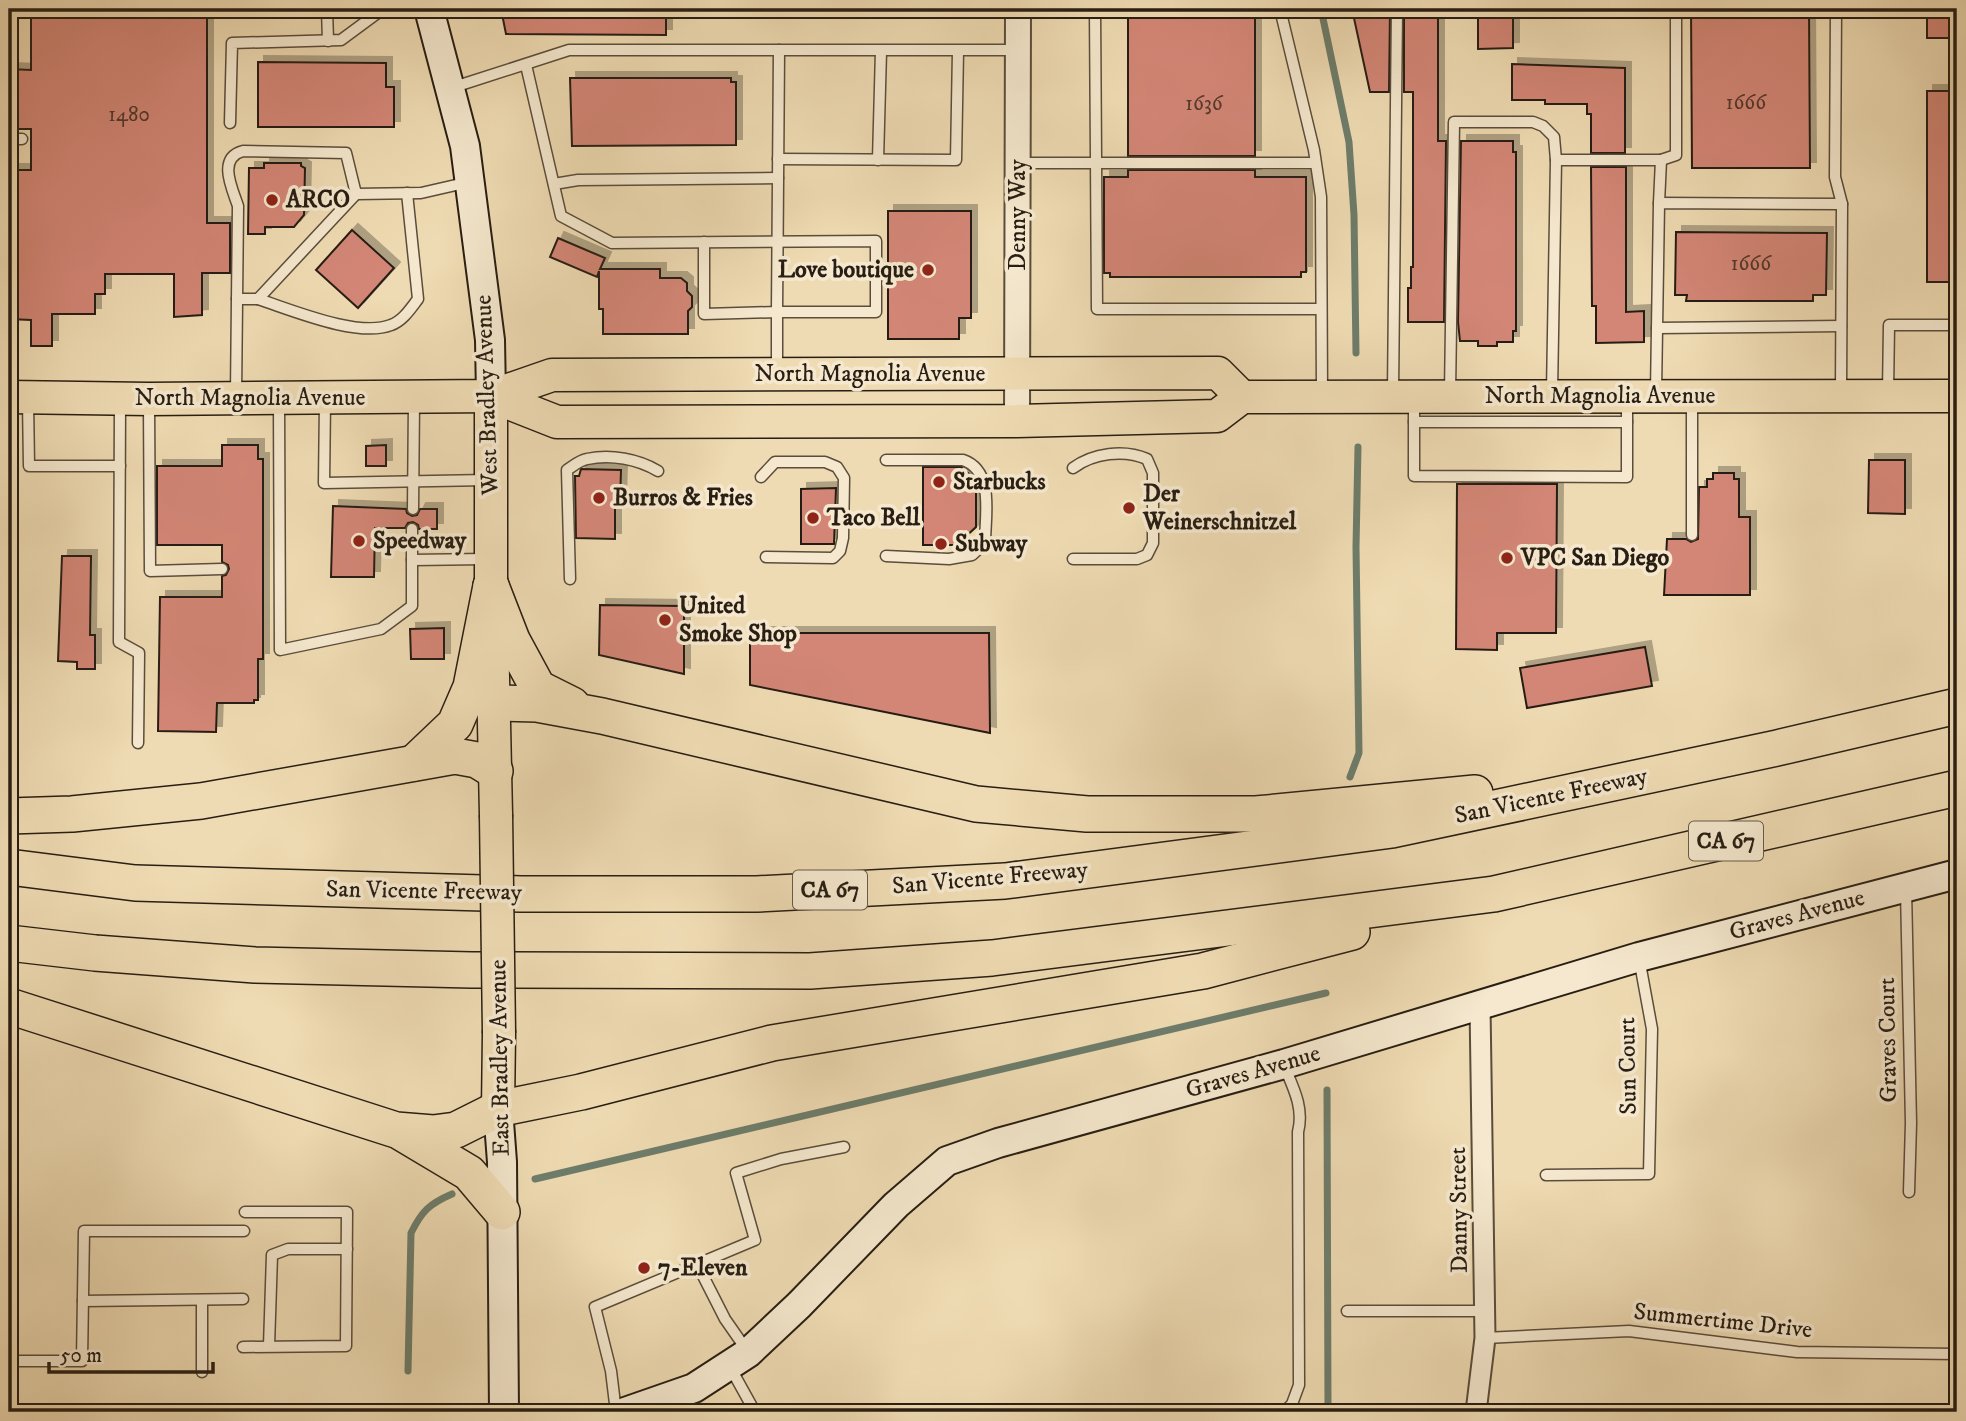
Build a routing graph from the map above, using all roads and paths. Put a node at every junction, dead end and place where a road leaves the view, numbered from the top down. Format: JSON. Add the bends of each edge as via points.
{"nodes":[{"id":1,"x":327,"y":9,"type":"edge"},
{"id":2,"x":383,"y":9,"type":"edge"},
{"id":3,"x":429,"y":9,"type":"edge"},
{"id":4,"x":1018,"y":9,"type":"edge"},
{"id":5,"x":1095,"y":9,"type":"edge"},
{"id":6,"x":1280,"y":9,"type":"edge"},
{"id":7,"x":1397,"y":9,"type":"edge"},
{"id":8,"x":1676,"y":9,"type":"edge"},
{"id":9,"x":1836,"y":9,"type":"edge"},
{"id":10,"x":328,"y":41,"type":"junction"},
{"id":11,"x":779,"y":51,"type":"junction"},
{"id":12,"x":881,"y":51,"type":"junction"},
{"id":13,"x":958,"y":51,"type":"junction"},
{"id":14,"x":1018,"y":51,"type":"junction"},
{"id":15,"x":526,"y":65,"type":"junction"},
{"id":16,"x":450,"y":89,"type":"junction"},
{"id":17,"x":230,"y":123,"type":"dead end"},
{"id":18,"x":9,"y":139,"type":"edge"},
{"id":19,"x":22,"y":139,"type":"dead end"},
{"id":20,"x":778,"y":159,"type":"junction"},
{"id":21,"x":878,"y":160,"type":"junction"},
{"id":22,"x":1556,"y":160,"type":"junction"},
{"id":23,"x":1661,"y":160,"type":"junction"},
{"id":24,"x":1096,"y":162,"type":"junction"},
{"id":25,"x":1018,"y":163,"type":"junction"},
{"id":26,"x":1315,"y":163,"type":"junction"},
{"id":27,"x":778,"y":178,"type":"junction"},
{"id":28,"x":470,"y":182,"type":"junction"},
{"id":29,"x":554,"y":184,"type":"junction"},
{"id":30,"x":407,"y":193,"type":"junction"},
{"id":31,"x":356,"y":194,"type":"junction"},
{"id":32,"x":1659,"y":203,"type":"junction"},
{"id":33,"x":1842,"y":204,"type":"junction"},
{"id":34,"x":704,"y":242,"type":"junction"},
{"id":35,"x":777,"y":242,"type":"junction"},
{"id":36,"x":237,"y":299,"type":"junction"},
{"id":37,"x":258,"y":299,"type":"junction"},
{"id":38,"x":1321,"y":310,"type":"junction"},
{"id":39,"x":777,"y":312,"type":"junction"},
{"id":40,"x":1957,"y":324,"type":"edge"},
{"id":41,"x":1841,"y":326,"type":"junction"},
{"id":42,"x":1657,"y":328,"type":"junction"},
{"id":43,"x":777,"y":374,"type":"junction"},
{"id":44,"x":1018,"y":374,"type":"junction"},
{"id":45,"x":491,"y":396,"type":"junction"},
{"id":46,"x":1450,"y":396,"type":"junction"},
{"id":47,"x":1552,"y":396,"type":"junction"},
{"id":48,"x":1692,"y":396,"type":"junction"},
{"id":49,"x":1841,"y":396,"type":"junction"},
{"id":50,"x":1887,"y":396,"type":"junction"},
{"id":51,"x":1957,"y":396,"type":"edge"},
{"id":52,"x":18,"y":397,"type":"edge"},
{"id":53,"x":414,"y":397,"type":"junction"},
{"id":54,"x":1242,"y":397,"type":"junction"},
{"id":55,"x":1322,"y":397,"type":"junction"},
{"id":56,"x":236,"y":398,"type":"junction"},
{"id":57,"x":279,"y":398,"type":"junction"},
{"id":58,"x":325,"y":398,"type":"junction"},
{"id":59,"x":134,"y":399,"type":"junction"},
{"id":60,"x":1407,"y":405,"type":"junction"},
{"id":61,"x":1637,"y":405,"type":"junction"},
{"id":62,"x":1017,"y":421,"type":"junction"},
{"id":63,"x":886,"y":460,"type":"dead end"},
{"id":64,"x":120,"y":466,"type":"junction"},
{"id":65,"x":1073,"y":468,"type":"dead end"},
{"id":66,"x":658,"y":471,"type":"dead end"},
{"id":67,"x":761,"y":477,"type":"dead end"},
{"id":68,"x":491,"y":480,"type":"junction"},
{"id":69,"x":413,"y":481,"type":"junction"},
{"id":70,"x":413,"y":509,"type":"dead end"},
{"id":71,"x":412,"y":528,"type":"dead end"},
{"id":72,"x":1692,"y":535,"type":"dead end"},
{"id":73,"x":886,"y":556,"type":"dead end"},
{"id":74,"x":766,"y":557,"type":"dead end"},
{"id":75,"x":1073,"y":559,"type":"dead end"},
{"id":76,"x":412,"y":560,"type":"junction"},
{"id":77,"x":222,"y":569,"type":"dead end"},
{"id":78,"x":491,"y":573,"type":"junction"},
{"id":79,"x":570,"y":579,"type":"dead end"},
{"id":80,"x":493,"y":703,"type":"junction"},
{"id":81,"x":1957,"y":706,"type":"edge"},
{"id":82,"x":602,"y":716,"type":"junction"},
{"id":83,"x":138,"y":743,"type":"dead end"},
{"id":84,"x":414,"y":764,"type":"junction"},
{"id":85,"x":495,"y":771,"type":"junction"},
{"id":86,"x":1643,"y":776,"type":"junction"},
{"id":87,"x":1957,"y":788,"type":"edge"},
{"id":88,"x":9,"y":816,"type":"edge"},
{"id":89,"x":9,"y":867,"type":"edge"},
{"id":90,"x":1957,"y":874,"type":"edge"},
{"id":91,"x":1906,"y":886,"type":"junction"},
{"id":92,"x":1494,"y":894,"type":"junction"},
{"id":93,"x":9,"y":943,"type":"edge"},
{"id":94,"x":1639,"y":957,"type":"junction"},
{"id":95,"x":9,"y":1006,"type":"edge"},
{"id":96,"x":1480,"y":1006,"type":"junction"},
{"id":97,"x":1283,"y":1064,"type":"junction"},
{"id":98,"x":498,"y":1109,"type":"junction"},
{"id":99,"x":396,"y":1129,"type":"junction"},
{"id":100,"x":844,"y":1147,"type":"dead end"},
{"id":101,"x":1546,"y":1175,"type":"dead end"},
{"id":102,"x":1909,"y":1192,"type":"dead end"},
{"id":103,"x":245,"y":1212,"type":"dead end"},
{"id":104,"x":502,"y":1212,"type":"junction"},
{"id":105,"x":244,"y":1231,"type":"dead end"},
{"id":106,"x":347,"y":1249,"type":"junction"},
{"id":107,"x":697,"y":1264,"type":"junction"},
{"id":108,"x":243,"y":1299,"type":"dead end"},
{"id":109,"x":202,"y":1300,"type":"junction"},
{"id":110,"x":83,"y":1301,"type":"junction"},
{"id":111,"x":1347,"y":1311,"type":"dead end"},
{"id":112,"x":1485,"y":1311,"type":"junction"},
{"id":113,"x":1485,"y":1338,"type":"junction"},
{"id":114,"x":269,"y":1346,"type":"junction"},
{"id":115,"x":243,"y":1347,"type":"dead end"},
{"id":116,"x":1957,"y":1354,"type":"edge"},
{"id":117,"x":9,"y":1360,"type":"edge"},
{"id":118,"x":739,"y":1360,"type":"junction"},
{"id":119,"x":202,"y":1372,"type":"dead end"},
{"id":120,"x":504,"y":1412,"type":"edge"},
{"id":121,"x":616,"y":1412,"type":"edge"},
{"id":122,"x":625,"y":1412,"type":"edge"},
{"id":123,"x":755,"y":1412,"type":"edge"},
{"id":124,"x":1284,"y":1412,"type":"edge"},
{"id":125,"x":1476,"y":1412,"type":"edge"}],
"edges":[{"from":1,"to":10,"type":"lane"},
{"from":2,"to":10,"type":"lane","via":[[341,40]]},
{"from":3,"to":16,"type":"main road","name":"West Bradley Avenue"},
{"from":4,"to":14,"type":"street","name":"Denny Way"},
{"from":5,"to":24,"type":"lane"},
{"from":6,"to":26,"type":"lane"},
{"from":7,"to":60,"type":"lane"},
{"from":8,"to":23,"type":"lane","via":[[1676,155]]},
{"from":9,"to":33,"type":"lane","via":[[1835,177]]},
{"from":10,"to":17,"type":"lane","via":[[232,43]]},
{"from":11,"to":12,"type":"lane"},
{"from":11,"to":15,"type":"lane","via":[[569,50]]},
{"from":11,"to":20,"type":"lane"},
{"from":12,"to":13,"type":"lane"},
{"from":12,"to":21,"type":"lane"},
{"from":13,"to":14,"type":"lane"},
{"from":13,"to":21,"type":"lane","via":[[956,160]]},
{"from":14,"to":25,"type":"street","name":"Denny Way"},
{"from":15,"to":16,"type":"lane"},
{"from":15,"to":29,"type":"lane"},
{"from":16,"to":28,"type":"main road","name":"West Bradley Avenue"},
{"from":18,"to":19,"type":"lane"},
{"from":20,"to":21,"type":"lane"},
{"from":20,"to":27,"type":"lane"},
{"from":22,"to":23,"type":"lane"},
{"from":22,"to":46,"type":"lane","via":[[1554,137],[1533,122],[1454,122]]},
{"from":22,"to":47,"type":"lane"},
{"from":23,"to":32,"type":"lane"},
{"from":24,"to":25,"type":"lane"},
{"from":24,"to":26,"type":"lane"},
{"from":24,"to":38,"type":"lane","via":[[1097,309]]},
{"from":25,"to":44,"type":"street","name":"Denny Way"},
{"from":26,"to":38,"type":"lane","via":[[1321,197]]},
{"from":27,"to":29,"type":"lane"},
{"from":27,"to":35,"type":"lane"},
{"from":28,"to":30,"type":"lane"},
{"from":28,"to":45,"type":"main road","name":"West Bradley Avenue","via":[[490,340]]},
{"from":29,"to":34,"type":"lane","via":[[561,216],[612,243]]},
{"from":30,"to":31,"type":"lane"},
{"from":30,"to":37,"type":"lane","via":[[418,299],[399,321],[389,327],[349,327]]},
{"from":31,"to":36,"type":"lane","via":[[346,153],[236,153],[228,177],[238,206]]},
{"from":31,"to":37,"type":"lane"},
{"from":32,"to":33,"type":"lane"},
{"from":32,"to":42,"type":"lane"},
{"from":33,"to":41,"type":"lane"},
{"from":34,"to":35,"type":"lane"},
{"from":34,"to":39,"type":"lane","via":[[704,314]]},
{"from":35,"to":39,"type":"lane"},
{"from":35,"to":39,"type":"lane","via":[[876,241],[876,312]]},
{"from":36,"to":37,"type":"lane"},
{"from":36,"to":56,"type":"lane"},
{"from":38,"to":55,"type":"lane"},
{"from":39,"to":43,"type":"lane"},
{"from":40,"to":50,"type":"lane","via":[[1889,325]]},
{"from":41,"to":42,"type":"lane"},
{"from":41,"to":49,"type":"lane"},
{"from":42,"to":61,"type":"lane"},
{"from":43,"to":44,"type":"main road","name":"North Magnolia Avenue"},
{"from":43,"to":45,"type":"main road","name":"North Magnolia Avenue","via":[[552,375]]},
{"from":44,"to":54,"type":"main road","name":"North Magnolia Avenue","via":[[1218,373]]},
{"from":44,"to":62,"type":"street","name":"Denny Way"},
{"from":45,"to":53,"type":"main road","name":"North Magnolia Avenue"},
{"from":45,"to":62,"type":"main road","name":"North Magnolia Avenue","via":[[557,422]]},
{"from":45,"to":68,"type":"main road","name":"West Bradley Avenue"},
{"from":46,"to":47,"type":"main road","name":"North Magnolia Avenue"},
{"from":46,"to":60,"type":"main road","name":"North Magnolia Avenue"},
{"from":47,"to":61,"type":"main road","name":"North Magnolia Avenue"},
{"from":48,"to":49,"type":"main road","name":"North Magnolia Avenue"},
{"from":48,"to":61,"type":"main road","name":"North Magnolia Avenue"},
{"from":48,"to":72,"type":"lane"},
{"from":49,"to":50,"type":"main road","name":"North Magnolia Avenue"},
{"from":50,"to":51,"type":"main road","name":"North Magnolia Avenue"},
{"from":52,"to":59,"type":"main road","name":"North Magnolia Avenue"},
{"from":52,"to":64,"type":"lane","via":[[29,466]]},
{"from":53,"to":58,"type":"main road","name":"North Magnolia Avenue"},
{"from":53,"to":69,"type":"lane"},
{"from":54,"to":55,"type":"main road","name":"North Magnolia Avenue"},
{"from":54,"to":62,"type":"main road","name":"North Magnolia Avenue","via":[[1217,416]]},
{"from":55,"to":60,"type":"main road","name":"North Magnolia Avenue"},
{"from":56,"to":57,"type":"main road","name":"North Magnolia Avenue"},
{"from":56,"to":59,"type":"main road","name":"North Magnolia Avenue"},
{"from":57,"to":58,"type":"main road","name":"North Magnolia Avenue"},
{"from":57,"to":76,"type":"lane","via":[[280,650],[381,629],[412,606]]},
{"from":58,"to":69,"type":"lane","via":[[324,483]]},
{"from":59,"to":64,"type":"lane"},
{"from":59,"to":77,"type":"lane","via":[[150,571]]},
{"from":60,"to":61,"type":"lane"},
{"from":60,"to":61,"type":"lane","via":[[1414,476],[1627,477]]},
{"from":63,"to":73,"type":"lane","via":[[972,463],[985,480],[985,543],[972,555],[949,559]]},
{"from":64,"to":83,"type":"lane","via":[[119,642],[139,653]]},
{"from":65,"to":75,"type":"lane","via":[[1086,458],[1101,456],[1134,453],[1147,459],[1153,472],[1153,543],[1147,555],[1137,559]]},
{"from":66,"to":79,"type":"lane","via":[[643,462],[621,458],[585,459],[567,470]]},
{"from":67,"to":74,"type":"lane","via":[[775,462],[825,462],[837,467],[844,478],[841,551],[834,558]]},
{"from":68,"to":69,"type":"lane"},
{"from":68,"to":78,"type":"main road","name":"West Bradley Avenue"},
{"from":69,"to":70,"type":"lane"},
{"from":71,"to":76,"type":"lane"},
{"from":76,"to":78,"type":"lane"},
{"from":78,"to":80,"type":"main road","name":"West Bradley Avenue"},
{"from":78,"to":82,"type":"highway","via":[[512,640],[538,688]]},
{"from":78,"to":84,"type":"highway","via":[[471,687],[455,724]]},
{"from":80,"to":82,"type":"highway","via":[[537,704]]},
{"from":80,"to":85,"type":"main road","name":"East Bradley Avenue"},
{"from":81,"to":86,"type":"highway","name":"San Vicente Freeway","number":"CA 67"},
{"from":82,"to":86,"type":"highway","via":[[976,804],[1087,814],[1256,814]]},
{"from":84,"to":85,"type":"highway","via":[[455,756],[477,760]]},
{"from":84,"to":88,"type":"highway","via":[[201,801]]},
{"from":85,"to":98,"type":"main road","name":"East Bradley Avenue","bridge":true},
{"from":86,"to":89,"type":"highway","name":"San Vicente Freeway","number":"CA 67","via":[[1392,830],[1005,881],[757,894],[520,894],[135,883]]},
{"from":87,"to":92,"type":"highway","number":"CA 67"},
{"from":90,"to":91,"type":"main road","name":"Graves Avenue"},
{"from":91,"to":94,"type":"main road","name":"Graves Avenue"},
{"from":91,"to":102,"type":"lane","name":"Graves Court"},
{"from":92,"to":93,"type":"highway","number":"CA 67","via":[[992,958],[810,971],[255,965]]},
{"from":92,"to":98,"type":"highway","via":[[1203,971],[772,1043]]},
{"from":94,"to":96,"type":"main road","name":"Graves Avenue"},
{"from":94,"to":101,"type":"lane","name":"Sun Court","via":[[1652,1029],[1649,1174]]},
{"from":95,"to":99,"type":"highway"},
{"from":96,"to":97,"type":"main road","name":"Graves Avenue"},
{"from":96,"to":112,"type":"street","name":"Danny Street"},
{"from":97,"to":118,"type":"main road","name":"Graves Avenue","via":[[947,1161],[887,1213]]},
{"from":97,"to":124,"type":"lane","via":[[1298,1099],[1301,1122],[1298,1385]]},
{"from":98,"to":99,"type":"highway","via":[[456,1130]]},
{"from":98,"to":104,"type":"main road","name":"East Bradley Avenue"},
{"from":99,"to":104,"type":"highway","via":[[469,1173]]},
{"from":100,"to":107,"type":"lane","via":[[736,1173],[755,1240]]},
{"from":103,"to":106,"type":"lane","via":[[347,1212]]},
{"from":104,"to":120,"type":"main road","name":"East Bradley Avenue"},
{"from":105,"to":110,"type":"lane","via":[[84,1231]]},
{"from":106,"to":114,"type":"lane","via":[[288,1249],[272,1255]]},
{"from":106,"to":114,"type":"lane","via":[[346,1346]]},
{"from":107,"to":118,"type":"lane","via":[[725,1319]]},
{"from":107,"to":121,"type":"lane","via":[[595,1307]]},
{"from":108,"to":109,"type":"lane"},
{"from":109,"to":110,"type":"lane"},
{"from":109,"to":119,"type":"lane"},
{"from":110,"to":117,"type":"lane","via":[[82,1361]]},
{"from":111,"to":112,"type":"lane"},
{"from":112,"to":113,"type":"street","name":"Danny Street"},
{"from":113,"to":116,"type":"lane","name":"Summertime Drive","via":[[1629,1331],[1797,1352]]},
{"from":113,"to":125,"type":"street","name":"Danny Street"},
{"from":114,"to":115,"type":"lane"},
{"from":118,"to":122,"type":"main road","name":"Graves Avenue","via":[[694,1388]]},
{"from":118,"to":123,"type":"lane"}]}
